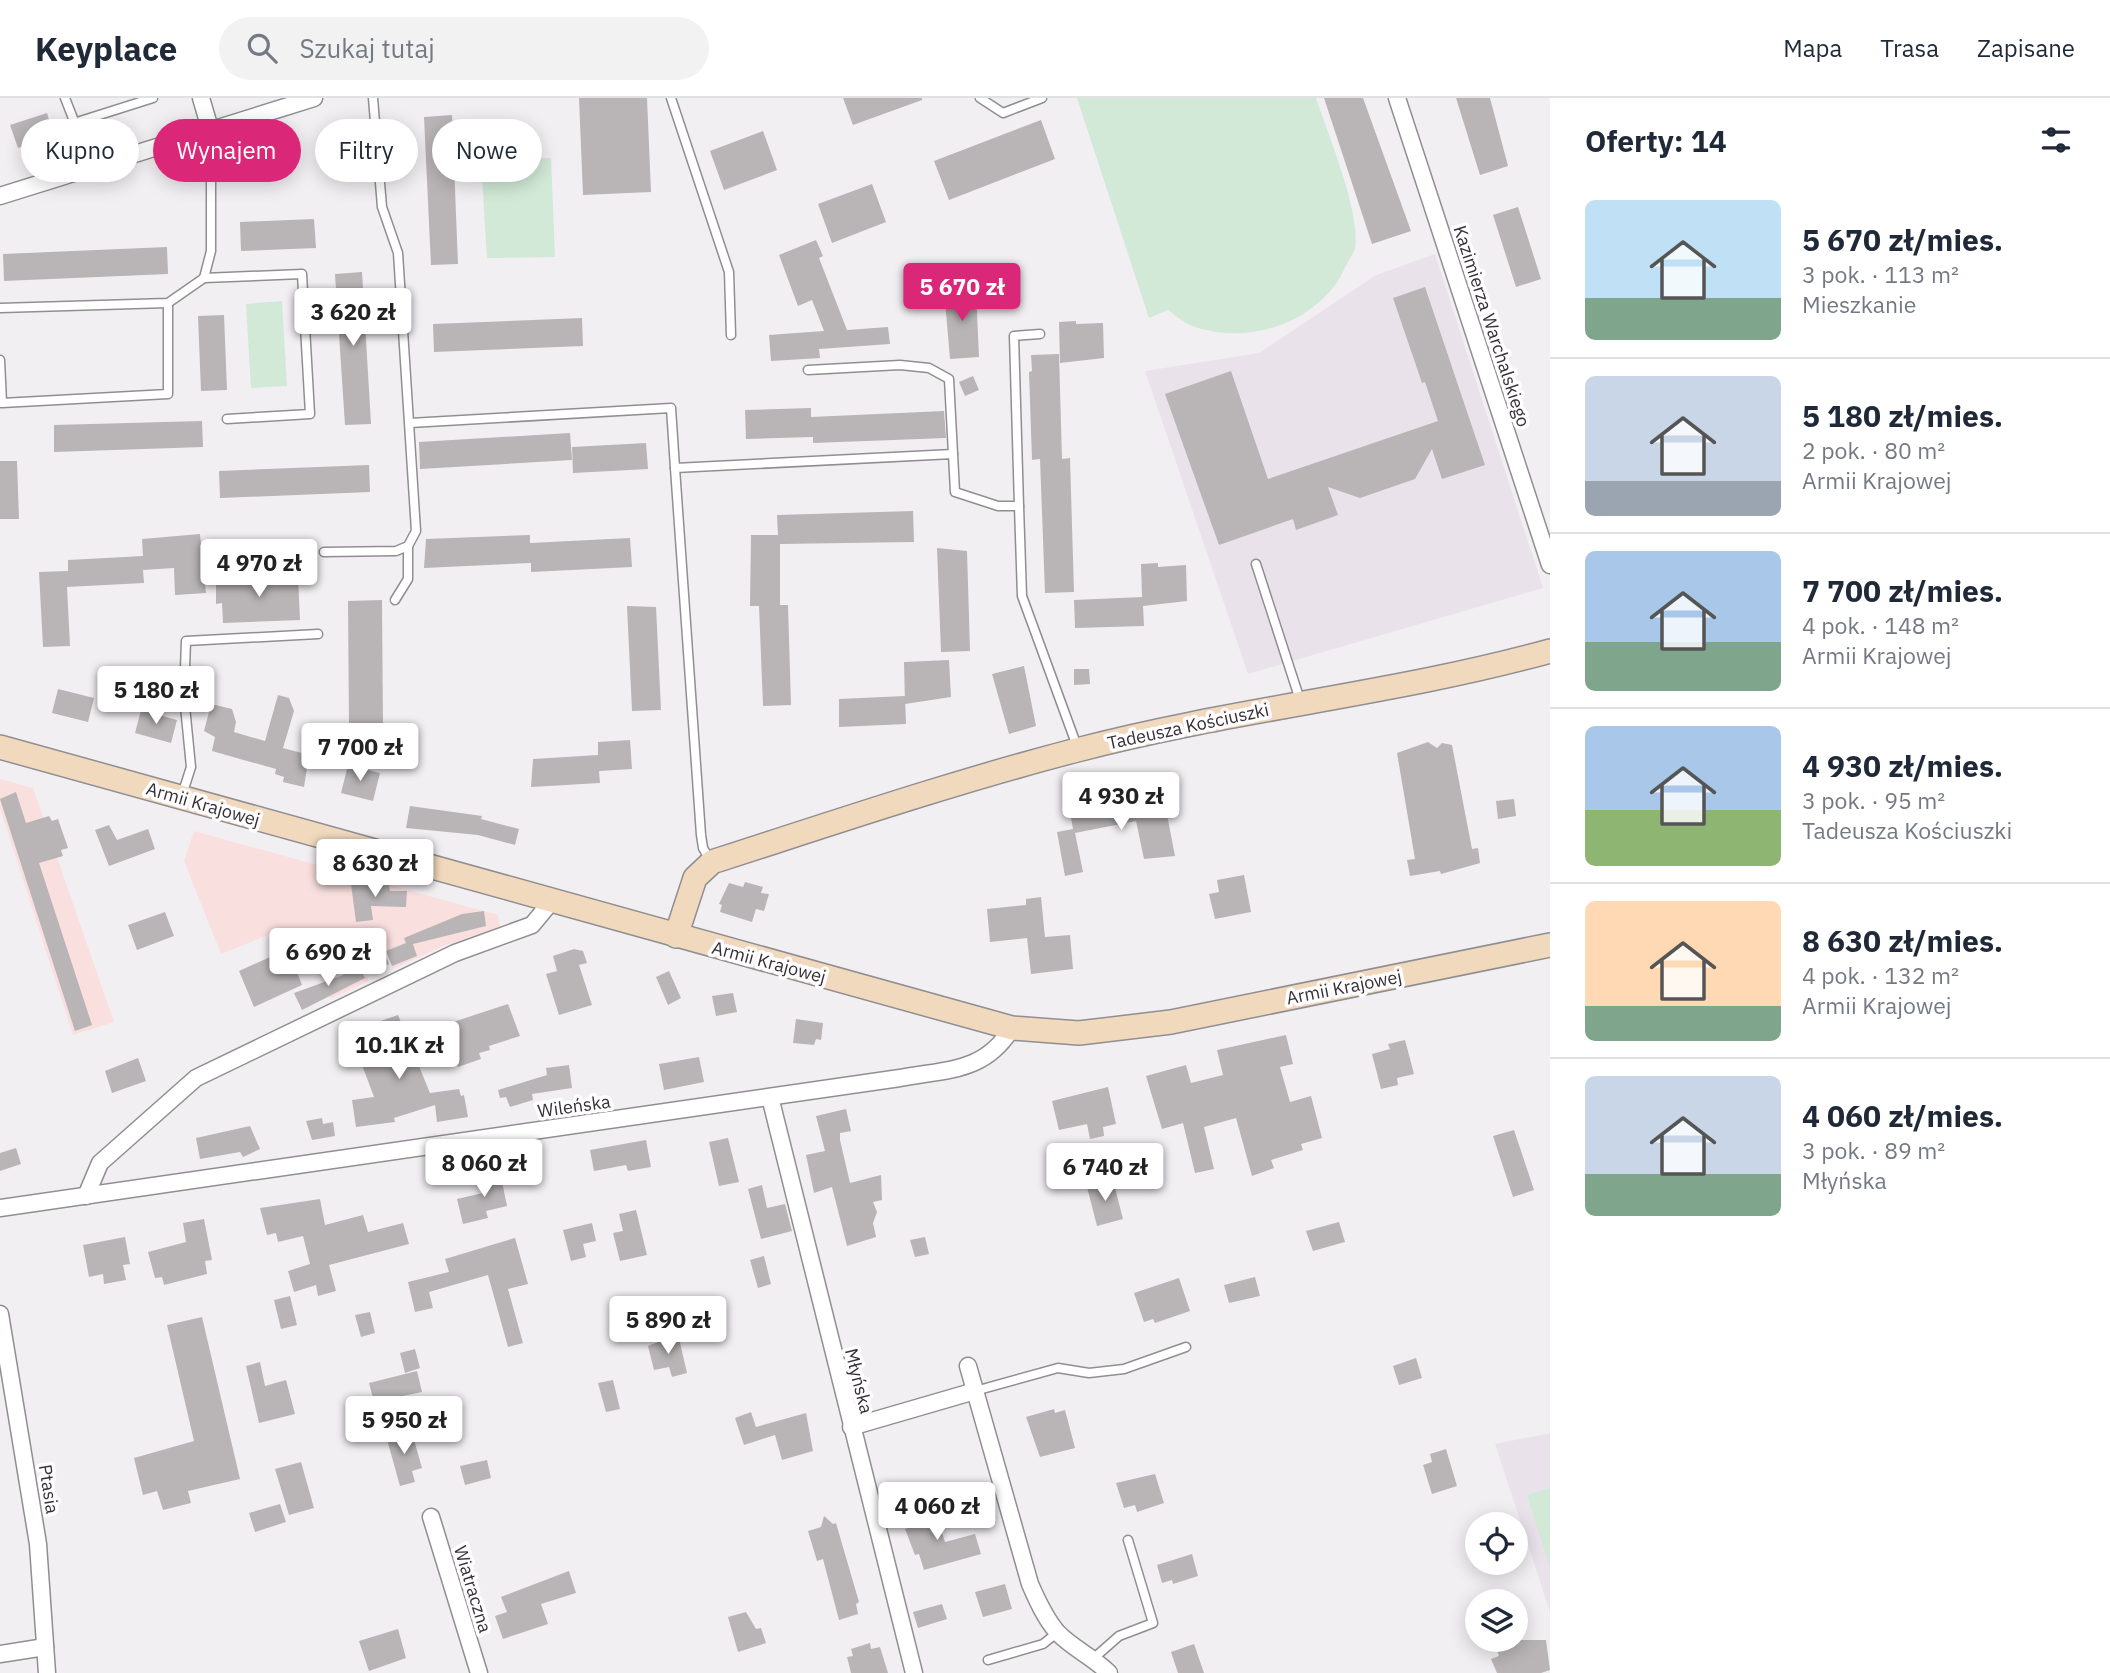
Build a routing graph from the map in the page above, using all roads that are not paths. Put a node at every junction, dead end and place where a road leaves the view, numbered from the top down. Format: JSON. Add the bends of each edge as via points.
{"nodes":[{"id":1,"x":65,"y":98,"type":"edge"},
{"id":2,"x":153,"y":98,"type":"edge"},
{"id":3,"x":201,"y":98,"type":"edge"},
{"id":4,"x":314,"y":98,"type":"edge"},
{"id":5,"x":373,"y":98,"type":"edge"},
{"id":6,"x":671,"y":98,"type":"edge"},
{"id":7,"x":979,"y":98,"type":"edge"},
{"id":8,"x":1042,"y":98,"type":"edge"},
{"id":9,"x":1397,"y":98,"type":"edge"},
{"id":10,"x":73,"y":119,"type":"edge"},
{"id":11,"x":87,"y":119,"type":"edge"},
{"id":12,"x":207,"y":119,"type":"edge"},
{"id":13,"x":250,"y":119,"type":"edge"},
{"id":14,"x":48,"y":182,"type":"edge"},
{"id":15,"x":211,"y":182,"type":"edge"},
{"id":16,"x":0,"y":196,"type":"edge"},
{"id":17,"x":204,"y":278,"type":"junction"},
{"id":18,"x":168,"y":303,"type":"junction"},
{"id":19,"x":0,"y":308,"type":"edge"},
{"id":20,"x":1040,"y":334,"type":"dead end"},
{"id":21,"x":731,"y":335,"type":"dead end"},
{"id":22,"x":0,"y":360,"type":"edge"},
{"id":23,"x":808,"y":370,"type":"dead end"},
{"id":24,"x":227,"y":419,"type":"dead end"},
{"id":25,"x":410,"y":423,"type":"junction"},
{"id":26,"x":953,"y":454,"type":"junction"},
{"id":27,"x":675,"y":468,"type":"junction"},
{"id":28,"x":1019,"y":506,"type":"junction"},
{"id":29,"x":408,"y":546,"type":"junction"},
{"id":30,"x":324,"y":552,"type":"dead end"},
{"id":31,"x":1256,"y":564,"type":"dead end"},
{"id":32,"x":1550,"y":565,"type":"edge"},
{"id":33,"x":395,"y":600,"type":"dead end"},
{"id":34,"x":318,"y":634,"type":"dead end"},
{"id":35,"x":1550,"y":650,"type":"edge"},
{"id":36,"x":1300,"y":703,"type":"junction"},
{"id":37,"x":0,"y":747,"type":"edge"},
{"id":38,"x":1078,"y":750,"type":"junction"},
{"id":39,"x":181,"y":798,"type":"junction"},
{"id":40,"x":712,"y":862,"type":"junction"},
{"id":41,"x":551,"y":902,"type":"junction"},
{"id":42,"x":676,"y":936,"type":"junction"},
{"id":43,"x":1550,"y":945,"type":"edge"},
{"id":44,"x":1012,"y":1028,"type":"junction"},
{"id":45,"x":770,"y":1097,"type":"junction"},
{"id":46,"x":86,"y":1196,"type":"junction"},
{"id":47,"x":0,"y":1209,"type":"edge"},
{"id":48,"x":0,"y":1314,"type":"edge"},
{"id":49,"x":1186,"y":1347,"type":"dead end"},
{"id":50,"x":968,"y":1366,"type":"dead end"},
{"id":51,"x":975,"y":1391,"type":"junction"},
{"id":52,"x":850,"y":1427,"type":"junction"},
{"id":53,"x":431,"y":1517,"type":"dead end"},
{"id":54,"x":1128,"y":1541,"type":"dead end"},
{"id":55,"x":1058,"y":1632,"type":"junction"},
{"id":56,"x":45,"y":1647,"type":"junction"},
{"id":57,"x":0,"y":1654,"type":"edge"},
{"id":58,"x":1094,"y":1658,"type":"junction"},
{"id":59,"x":988,"y":1660,"type":"dead end"},
{"id":60,"x":47,"y":1673,"type":"edge"},
{"id":61,"x":479,"y":1673,"type":"edge"},
{"id":62,"x":914,"y":1673,"type":"edge"},
{"id":63,"x":1109,"y":1673,"type":"edge"}],
"edges":[{"from":1,"to":10,"type":"lane"},
{"from":2,"to":11,"type":"lane"},
{"from":3,"to":12,"type":"street"},
{"from":4,"to":13,"type":"street"},
{"from":5,"to":25,"type":"lane","via":[[382,207],[398,253]]},
{"from":6,"to":21,"type":"lane","via":[[729,272]]},
{"from":7,"to":8,"type":"lane","via":[[1003,113]]},
{"from":9,"to":32,"type":"street","name":"Kazimierza Warchalskiego"},
{"from":14,"to":16,"type":"street"},
{"from":15,"to":17,"type":"lane","via":[[211,251]]},
{"from":17,"to":18,"type":"lane"},
{"from":17,"to":24,"type":"lane","via":[[302,274],[310,414]]},
{"from":18,"to":19,"type":"lane"},
{"from":18,"to":22,"type":"lane","via":[[168,394],[2,403]]},
{"from":20,"to":28,"type":"lane","via":[[1014,336]]},
{"from":23,"to":26,"type":"lane","via":[[900,365],[929,368],[949,379]]},
{"from":25,"to":27,"type":"lane","via":[[671,408]]},
{"from":25,"to":29,"type":"lane","via":[[416,531]]},
{"from":26,"to":27,"type":"lane"},
{"from":26,"to":28,"type":"lane","via":[[955,492],[998,506]]},
{"from":27,"to":40,"type":"lane","via":[[701,835]]},
{"from":28,"to":38,"type":"lane","via":[[1022,596]]},
{"from":29,"to":30,"type":"lane","via":[[396,551]]},
{"from":29,"to":33,"type":"lane","via":[[408,579]]},
{"from":31,"to":36,"type":"lane"},
{"from":34,"to":39,"type":"lane","via":[[186,640],[184,696],[191,767]]},
{"from":35,"to":36,"type":"main road","name":"Tadeusza Kościuszki","via":[[1404,685]]},
{"from":36,"to":38,"type":"main road","name":"Tadeusza Kościuszki"},
{"from":37,"to":39,"type":"main road","name":"Armii Krajowej"},
{"from":38,"to":40,"type":"main road","name":"Tadeusza Kościuszki"},
{"from":39,"to":41,"type":"main road","name":"Armii Krajowej"},
{"from":40,"to":42,"type":"main road","via":[[695,878]]},
{"from":41,"to":42,"type":"main road","name":"Armii Krajowej"},
{"from":41,"to":46,"type":"street","via":[[532,925],[444,958],[196,1078],[100,1163]]},
{"from":42,"to":44,"type":"main road","name":"Armii Krajowej"},
{"from":43,"to":44,"type":"main road","name":"Armii Krajowej","via":[[1171,1022],[1088,1032]]},
{"from":44,"to":45,"type":"street","name":"Wileńska","via":[[1000,1048],[972,1064]]},
{"from":45,"to":46,"type":"street","name":"Wileńska"},
{"from":45,"to":52,"type":"street","name":"Młyńska"},
{"from":46,"to":47,"type":"street","name":"Wileńska"},
{"from":48,"to":56,"type":"street","name":"Ptasia","via":[[38,1544]]},
{"from":49,"to":51,"type":"lane","via":[[1124,1369],[1089,1373],[1058,1368]]},
{"from":50,"to":51,"type":"street"},
{"from":51,"to":52,"type":"street"},
{"from":51,"to":55,"type":"street","via":[[1030,1584]]},
{"from":52,"to":62,"type":"street","name":"Młyńska"},
{"from":53,"to":61,"type":"street","name":"Wiatraczna"},
{"from":54,"to":58,"type":"lane","via":[[1153,1623],[1119,1636]]},
{"from":55,"to":58,"type":"street"},
{"from":55,"to":59,"type":"lane","via":[[1043,1644]]},
{"from":56,"to":57,"type":"street"},
{"from":56,"to":60,"type":"street","name":"Ptasia"},
{"from":58,"to":63,"type":"street"}]}
